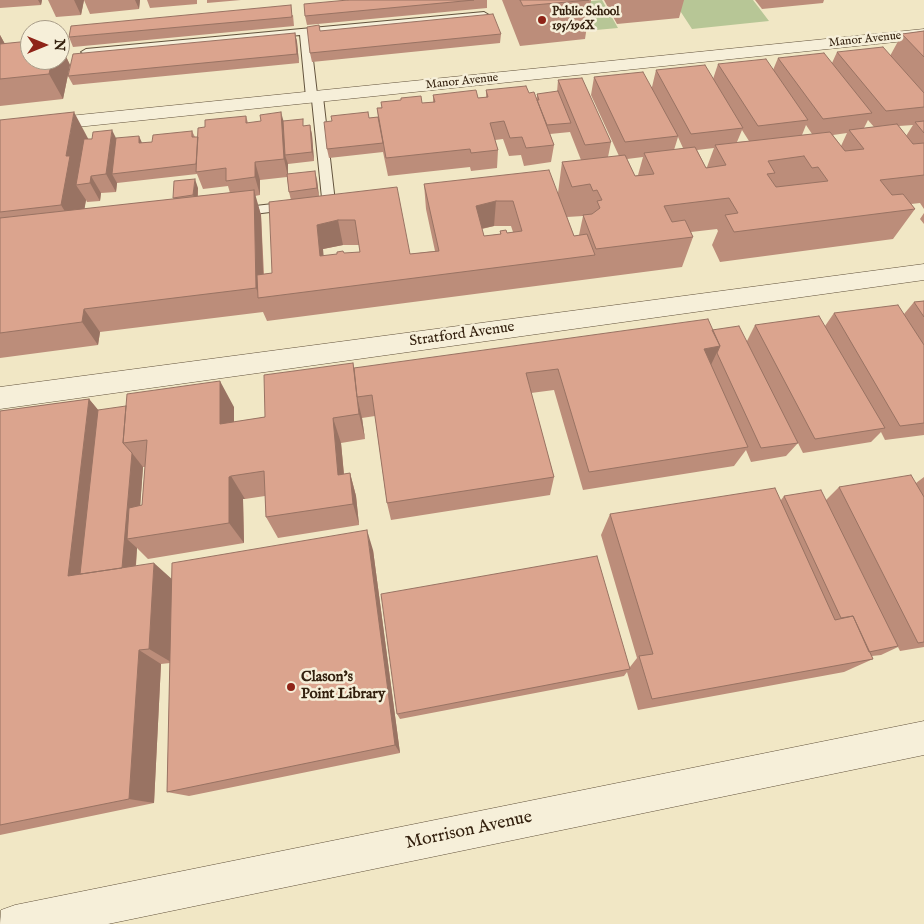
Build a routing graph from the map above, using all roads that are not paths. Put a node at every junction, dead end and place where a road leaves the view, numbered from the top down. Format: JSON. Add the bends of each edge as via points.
{"nodes":[{"id":1,"x":484,"y":15,"type":"edge"},
{"id":2,"x":305,"y":32,"type":"junction"},
{"id":3,"x":924,"y":34,"type":"edge"},
{"id":4,"x":86,"y":52,"type":"edge"},
{"id":5,"x":314,"y":97,"type":"junction"},
{"id":6,"x":0,"y":129,"type":"edge"},
{"id":7,"x":220,"y":214,"type":"edge"},
{"id":8,"x":924,"y":272,"type":"edge"},
{"id":9,"x":0,"y":398,"type":"edge"},
{"id":10,"x":924,"y":738,"type":"edge"},
{"id":11,"x":15,"y":924,"type":"edge"}],
"edges":[{"from":1,"to":2,"type":"lane"},
{"from":2,"to":4,"type":"lane"},
{"from":2,"to":5,"type":"lane"},
{"from":3,"to":5,"type":"street","name":"Manor Avenue"},
{"from":5,"to":6,"type":"street","name":"Manor Avenue"},
{"from":5,"to":7,"type":"lane","via":[[334,201]]},
{"from":8,"to":9,"type":"street","name":"Stratford Avenue"},
{"from":10,"to":11,"type":"street","name":"Morrison Avenue"}]}
